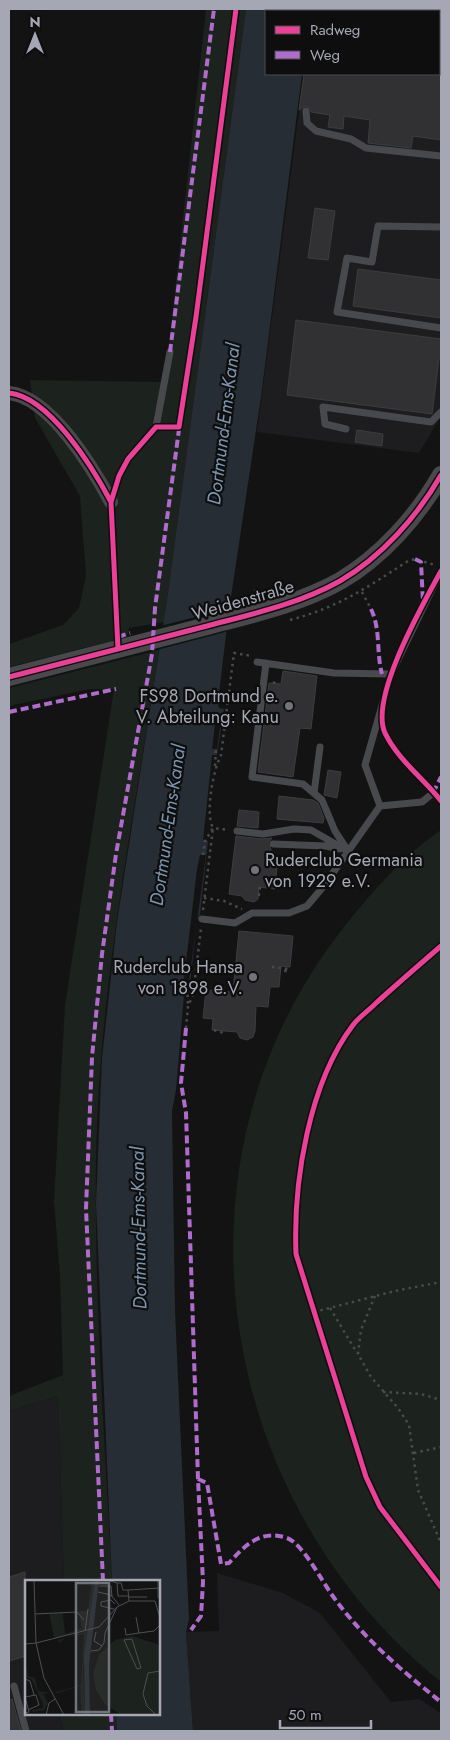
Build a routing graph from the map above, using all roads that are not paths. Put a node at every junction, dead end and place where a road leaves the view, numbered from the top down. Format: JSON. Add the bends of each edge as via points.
{"nodes":[{"id":1,"x":306,"y":111,"type":"dead end"},
{"id":2,"x":441,"y":156,"type":"edge"},
{"id":3,"x":441,"y":227,"type":"edge"},
{"id":4,"x":441,"y":328,"type":"edge"},
{"id":5,"x":170,"y":352,"type":"dead end"},
{"id":6,"x":9,"y":392,"type":"edge"},
{"id":7,"x":441,"y":412,"type":"edge"},
{"id":8,"x":346,"y":429,"type":"dead end"},
{"id":9,"x":441,"y":475,"type":"edge"},
{"id":10,"x":111,"y":502,"type":"junction"},
{"id":11,"x":441,"y":569,"type":"edge"},
{"id":12,"x":125,"y":647,"type":"junction"},
{"id":13,"x":257,"y":662,"type":"dead end"},
{"id":14,"x":266,"y":664,"type":"junction"},
{"id":15,"x":391,"y":674,"type":"junction"},
{"id":16,"x":9,"y":677,"type":"edge"},
{"id":17,"x":320,"y":747,"type":"dead end"},
{"id":18,"x":314,"y":793,"type":"junction"},
{"id":19,"x":433,"y":793,"type":"dead end"},
{"id":20,"x":380,"y":806,"type":"junction"},
{"id":21,"x":237,"y":831,"type":"road end"},
{"id":22,"x":273,"y":844,"type":"dead end"},
{"id":23,"x":348,"y":851,"type":"junction"},
{"id":24,"x":202,"y":919,"type":"road end"},
{"id":25,"x":14,"y":1686,"type":"dead end"},
{"id":26,"x":26,"y":1731,"type":"edge"}],
"edges":[{"from":1,"to":2,"type":"lane","via":[[307,123],[316,131],[351,139],[366,148]]},
{"from":3,"to":4,"type":"lane","via":[[378,226],[372,262],[347,258],[337,312]]},
{"from":5,"to":10,"type":"lane","via":[[156,427],[128,459]]},
{"from":6,"to":10,"type":"street","via":[[34,402],[51,418],[100,480]]},
{"from":7,"to":8,"type":"lane","via":[[431,422],[323,407],[325,424]]},
{"from":9,"to":12,"type":"street","name":"Weidenstraße","via":[[417,511],[393,538],[358,569],[314,593],[261,611]]},
{"from":10,"to":12,"type":"lane"},
{"from":11,"to":15,"type":"lane"},
{"from":12,"to":16,"type":"street","name":"Weidenstraße"},
{"from":13,"to":14,"type":"lane"},
{"from":14,"to":15,"type":"lane","via":[[334,673]]},
{"from":14,"to":18,"type":"lane","via":[[252,777],[303,784]]},
{"from":15,"to":20,"type":"lane","via":[[365,765]]},
{"from":17,"to":18,"type":"lane"},
{"from":18,"to":23,"type":"lane","via":[[322,800]]},
{"from":19,"to":20,"type":"lane","via":[[422,802]]},
{"from":20,"to":23,"type":"lane"},
{"from":21,"to":23,"type":"lane","via":[[263,834],[294,828],[311,830]]},
{"from":22,"to":23,"type":"lane","via":[[326,846]]},
{"from":23,"to":24,"type":"lane","via":[[324,887],[299,911],[252,913],[235,923]]},
{"from":25,"to":26,"type":"lane"}]}
